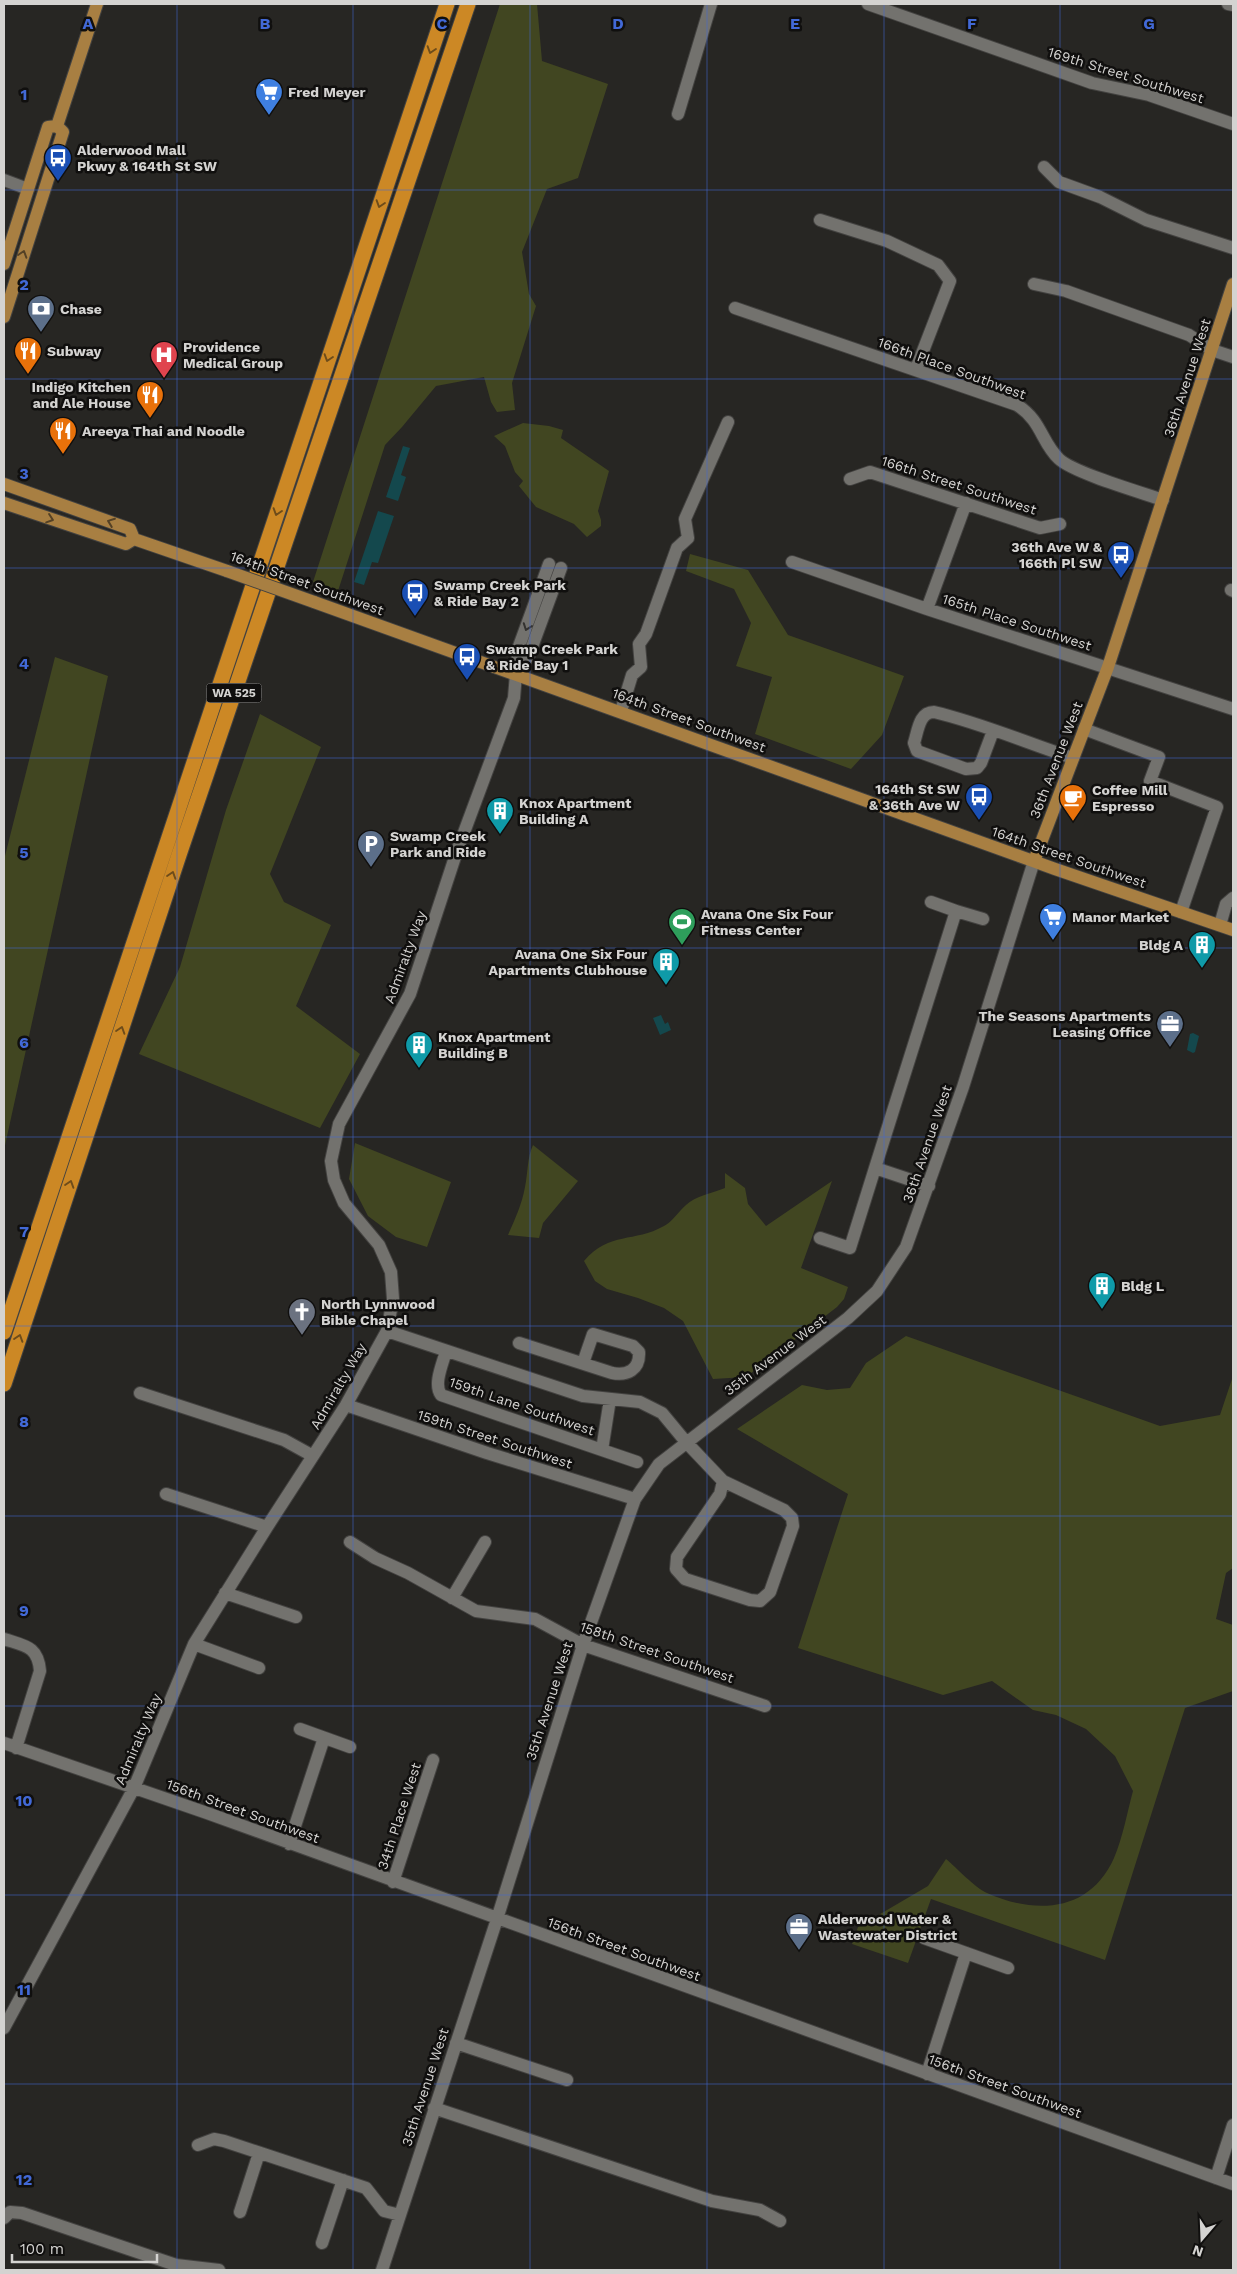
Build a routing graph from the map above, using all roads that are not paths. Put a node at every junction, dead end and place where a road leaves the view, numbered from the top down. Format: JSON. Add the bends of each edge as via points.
{"nodes":[{"id":1,"x":98,"y":4,"type":"edge"},
{"id":2,"x":447,"y":4,"type":"edge"},
{"id":3,"x":468,"y":4,"type":"edge"},
{"id":4,"x":711,"y":4,"type":"edge"},
{"id":5,"x":868,"y":4,"type":"edge"},
{"id":6,"x":1228,"y":4,"type":"edge"},
{"id":7,"x":1233,"y":5,"type":"edge"},
{"id":8,"x":678,"y":114,"type":"dead end"},
{"id":9,"x":1233,"y":124,"type":"edge"},
{"id":10,"x":57,"y":126,"type":"junction"},
{"id":11,"x":1044,"y":167,"type":"dead end"},
{"id":12,"x":4,"y":180,"type":"edge"},
{"id":13,"x":28,"y":189,"type":"junction"},
{"id":14,"x":820,"y":220,"type":"dead end"},
{"id":15,"x":1233,"y":248,"type":"edge"},
{"id":16,"x":4,"y":264,"type":"edge"},
{"id":17,"x":1034,"y":284,"type":"dead end"},
{"id":18,"x":1233,"y":284,"type":"edge"},
{"id":19,"x":735,"y":308,"type":"dead end"},
{"id":20,"x":4,"y":317,"type":"edge"},
{"id":21,"x":1212,"y":350,"type":"junction"},
{"id":22,"x":1233,"y":357,"type":"edge"},
{"id":23,"x":916,"y":369,"type":"junction"},
{"id":24,"x":728,"y":422,"type":"dead end"},
{"id":25,"x":850,"y":479,"type":"dead end"},
{"id":26,"x":4,"y":484,"type":"edge"},
{"id":27,"x":1163,"y":500,"type":"junction"},
{"id":28,"x":4,"y":503,"type":"edge"},
{"id":29,"x":966,"y":503,"type":"junction"},
{"id":30,"x":1060,"y":524,"type":"dead end"},
{"id":31,"x":134,"y":538,"type":"junction"},
{"id":32,"x":792,"y":562,"type":"dead end"},
{"id":33,"x":555,"y":566,"type":"dead end"},
{"id":34,"x":927,"y":609,"type":"junction"},
{"id":35,"x":1108,"y":667,"type":"junction"},
{"id":36,"x":517,"y":674,"type":"junction"},
{"id":37,"x":1233,"y":709,"type":"edge"},
{"id":38,"x":620,"y":711,"type":"junction"},
{"id":39,"x":1084,"y":729,"type":"junction"},
{"id":40,"x":993,"y":731,"type":"junction"},
{"id":41,"x":1073,"y":758,"type":"junction"},
{"id":42,"x":1034,"y":861,"type":"junction"},
{"id":43,"x":1233,"y":898,"type":"edge"},
{"id":44,"x":931,"y":902,"type":"dead end"},
{"id":45,"x":956,"y":911,"type":"junction"},
{"id":46,"x":1181,"y":912,"type":"junction"},
{"id":47,"x":983,"y":919,"type":"dead end"},
{"id":48,"x":1220,"y":925,"type":"junction"},
{"id":49,"x":1233,"y":930,"type":"edge"},
{"id":50,"x":875,"y":1168,"type":"junction"},
{"id":51,"x":930,"y":1186,"type":"junction"},
{"id":52,"x":820,"y":1238,"type":"dead end"},
{"id":53,"x":906,"y":1247,"type":"joint"},
{"id":54,"x":387,"y":1331,"type":"junction"},
{"id":55,"x":4,"y":1332,"type":"edge"},
{"id":56,"x":519,"y":1343,"type":"dead end"},
{"id":57,"x":446,"y":1351,"type":"junction"},
{"id":58,"x":583,"y":1363,"type":"dead end"},
{"id":59,"x":4,"y":1384,"type":"edge"},
{"id":60,"x":140,"y":1393,"type":"dead end"},
{"id":61,"x":610,"y":1399,"type":"junction"},
{"id":62,"x":346,"y":1405,"type":"junction"},
{"id":63,"x":686,"y":1442,"type":"junction"},
{"id":64,"x":602,"y":1450,"type":"junction"},
{"id":65,"x":313,"y":1456,"type":"junction"},
{"id":66,"x":637,"y":1462,"type":"dead end"},
{"id":67,"x":723,"y":1481,"type":"junction"},
{"id":68,"x":166,"y":1494,"type":"dead end"},
{"id":69,"x":635,"y":1499,"type":"junction"},
{"id":70,"x":266,"y":1527,"type":"junction"},
{"id":71,"x":350,"y":1542,"type":"dead end"},
{"id":72,"x":484,"y":1542,"type":"dead end"},
{"id":73,"x":225,"y":1593,"type":"junction"},
{"id":74,"x":452,"y":1598,"type":"junction"},
{"id":75,"x":296,"y":1617,"type":"dead end"},
{"id":76,"x":4,"y":1639,"type":"edge"},
{"id":77,"x":194,"y":1644,"type":"junction"},
{"id":78,"x":583,"y":1645,"type":"junction"},
{"id":79,"x":259,"y":1668,"type":"dead end"},
{"id":80,"x":765,"y":1706,"type":"dead end"},
{"id":81,"x":300,"y":1729,"type":"dead end"},
{"id":82,"x":324,"y":1738,"type":"junction"},
{"id":83,"x":7,"y":1747,"type":"edge"},
{"id":84,"x":350,"y":1747,"type":"dead end"},
{"id":85,"x":434,"y":1760,"type":"dead end"},
{"id":86,"x":134,"y":1788,"type":"junction"},
{"id":87,"x":289,"y":1844,"type":"junction"},
{"id":88,"x":394,"y":1882,"type":"junction"},
{"id":89,"x":497,"y":1920,"type":"junction"},
{"id":90,"x":924,"y":1938,"type":"dead end"},
{"id":91,"x":966,"y":1953,"type":"junction"},
{"id":92,"x":1008,"y":1968,"type":"dead end"},
{"id":93,"x":4,"y":2026,"type":"edge"},
{"id":94,"x":456,"y":2043,"type":"junction"},
{"id":95,"x":927,"y":2074,"type":"junction"},
{"id":96,"x":567,"y":2080,"type":"dead end"},
{"id":97,"x":434,"y":2108,"type":"junction"},
{"id":98,"x":1233,"y":2125,"type":"edge"},
{"id":99,"x":198,"y":2145,"type":"dead end"},
{"id":100,"x":260,"y":2153,"type":"junction"},
{"id":101,"x":1216,"y":2178,"type":"junction"},
{"id":102,"x":343,"y":2180,"type":"junction"},
{"id":103,"x":1233,"y":2184,"type":"edge"},
{"id":104,"x":240,"y":2212,"type":"dead end"},
{"id":105,"x":7,"y":2215,"type":"edge"},
{"id":106,"x":400,"y":2215,"type":"junction"},
{"id":107,"x":780,"y":2221,"type":"dead end"},
{"id":108,"x":322,"y":2242,"type":"dead end"},
{"id":109,"x":219,"y":2270,"type":"edge"},
{"id":110,"x":382,"y":2270,"type":"edge"}],
"edges":[{"from":1,"to":10,"type":"main road"},
{"from":2,"to":55,"type":"highway","number":"WA 525","one_way":true},
{"from":59,"to":3,"type":"highway","number":"WA 525","one_way":true,"via":[[185,836]]},
{"from":4,"to":8,"type":"street"},
{"from":5,"to":9,"type":"street","name":"169th Street Southwest","via":[[1092,83],[1149,95]]},
{"from":6,"to":7,"type":"street"},
{"from":10,"to":13,"type":"main road","via":[[48,127]]},
{"from":20,"to":10,"type":"main road","one_way":true,"via":[[63,132]]},
{"from":11,"to":15,"type":"street","via":[[1059,182],[1100,197],[1146,220]]},
{"from":12,"to":13,"type":"street"},
{"from":13,"to":16,"type":"main road"},
{"from":14,"to":23,"type":"street","via":[[887,241],[938,265],[950,281]]},
{"from":17,"to":21,"type":"street","via":[[1066,291],[1189,335]]},
{"from":18,"to":21,"type":"main road","name":"36th Avenue West"},
{"from":19,"to":23,"type":"street","name":"166th Place Southwest"},
{"from":21,"to":22,"type":"street"},
{"from":21,"to":27,"type":"main road","name":"36th Avenue West"},
{"from":23,"to":27,"type":"street","name":"166th Place Southwest","via":[[1017,405],[1037,423],[1060,460]]},
{"from":24,"to":38,"type":"street","via":[[684,519],[688,538],[677,548],[646,634],[639,644],[641,667],[632,675]]},
{"from":25,"to":29,"type":"street","name":"166th Street Southwest","via":[[870,472]]},
{"from":31,"to":26,"type":"main road","name":"164th Street Southwest","one_way":true,"via":[[130,530]]},
{"from":27,"to":35,"type":"main road","name":"36th Avenue West"},
{"from":28,"to":31,"type":"main road","name":"164th Street Southwest","one_way":true,"via":[[126,544]]},
{"from":29,"to":30,"type":"street","name":"166th Street Southwest","via":[[1040,528]]},
{"from":29,"to":34,"type":"street"},
{"from":31,"to":36,"type":"main road","name":"164th Street Southwest","bridge":true},
{"from":32,"to":34,"type":"street","name":"165th Place Southwest"},
{"from":33,"to":36,"type":"street","via":[[529,655]]},
{"from":34,"to":35,"type":"street","name":"165th Place Southwest"},
{"from":35,"to":37,"type":"street","name":"165th Place Southwest"},
{"from":35,"to":39,"type":"main road","name":"36th Avenue West"},
{"from":36,"to":38,"type":"main road","name":"164th Street Southwest"},
{"from":36,"to":54,"type":"street","name":"Admiralty Way","via":[[511,706],[410,994],[339,1124],[334,1141],[331,1161],[334,1180],[344,1203],[379,1244],[391,1272],[393,1299]]},
{"from":38,"to":42,"type":"main road","name":"164th Street Southwest"},
{"from":39,"to":41,"type":"main road","name":"36th Avenue West"},
{"from":39,"to":46,"type":"street","via":[[1159,757],[1150,781],[1217,807]]},
{"from":40,"to":40,"type":"street","via":[[943,714],[927,712],[923,715],[914,748],[972,769],[981,763]]},
{"from":40,"to":41,"type":"street"},
{"from":41,"to":42,"type":"main road","name":"36th Avenue West"},
{"from":42,"to":46,"type":"main road","name":"164th Street Southwest"},
{"from":42,"to":51,"type":"street","name":"36th Avenue West"},
{"from":43,"to":48,"type":"street","via":[[1226,904]]},
{"from":44,"to":45,"type":"street"},
{"from":45,"to":47,"type":"street"},
{"from":45,"to":50,"type":"street"},
{"from":46,"to":48,"type":"main road","name":"164th Street Southwest"},
{"from":48,"to":49,"type":"main road","name":"164th Street Southwest"},
{"from":50,"to":51,"type":"street"},
{"from":50,"to":52,"type":"street","via":[[850,1248]]},
{"from":51,"to":53,"type":"street","name":"36th Avenue West"},
{"from":53,"to":63,"type":"street","name":"35th Avenue West","via":[[877,1291],[848,1318]]},
{"from":54,"to":57,"type":"street"},
{"from":54,"to":62,"type":"street","name":"Admiralty Way"},
{"from":56,"to":58,"type":"street"},
{"from":57,"to":61,"type":"street","via":[[583,1396]]},
{"from":57,"to":64,"type":"street","name":"159th Lane Southwest","via":[[437,1385],[441,1395]]},
{"from":60,"to":65,"type":"street","via":[[284,1440]]},
{"from":61,"to":63,"type":"street","via":[[640,1402],[662,1413]]},
{"from":61,"to":64,"type":"street"},
{"from":62,"to":65,"type":"street","name":"Admiralty Way"},
{"from":62,"to":69,"type":"street","name":"159th Street Southwest"},
{"from":63,"to":67,"type":"street"},
{"from":63,"to":69,"type":"street","name":"35th Avenue West","via":[[659,1464]]},
{"from":64,"to":66,"type":"street","name":"159th Lane Southwest"},
{"from":65,"to":70,"type":"street","name":"Admiralty Way"},
{"from":67,"to":67,"type":"street","via":[[784,1510],[792,1518],[793,1526],[770,1592],[760,1601],[685,1578],[676,1569],[677,1557],[720,1494]]},
{"from":68,"to":70,"type":"street"},
{"from":69,"to":78,"type":"street","name":"35th Avenue West"},
{"from":70,"to":73,"type":"street","name":"Admiralty Way"},
{"from":71,"to":74,"type":"street","name":"158th Street Southwest"},
{"from":72,"to":74,"type":"street"},
{"from":73,"to":75,"type":"street"},
{"from":73,"to":77,"type":"street","name":"Admiralty Way"},
{"from":74,"to":78,"type":"street","name":"158th Street Southwest","via":[[476,1611],[535,1620]]},
{"from":76,"to":83,"type":"street","via":[[32,1649],[39,1660],[40,1672]]},
{"from":77,"to":79,"type":"street"},
{"from":77,"to":86,"type":"street","name":"Admiralty Way"},
{"from":78,"to":80,"type":"street","name":"158th Street Southwest"},
{"from":78,"to":89,"type":"street","name":"35th Avenue West"},
{"from":81,"to":82,"type":"street"},
{"from":82,"to":84,"type":"street"},
{"from":82,"to":87,"type":"street"},
{"from":83,"to":86,"type":"street","name":"156th Street Southwest"},
{"from":85,"to":88,"type":"street","name":"34th Place West"},
{"from":86,"to":87,"type":"street","name":"156th Street Southwest"},
{"from":86,"to":93,"type":"street","name":"Admiralty Way"},
{"from":87,"to":88,"type":"street","name":"156th Street Southwest"},
{"from":88,"to":89,"type":"street","name":"156th Street Southwest"},
{"from":89,"to":94,"type":"street","name":"35th Avenue West"},
{"from":89,"to":95,"type":"street","name":"156th Street Southwest"},
{"from":90,"to":91,"type":"street"},
{"from":91,"to":92,"type":"street"},
{"from":91,"to":95,"type":"street"},
{"from":94,"to":96,"type":"street"},
{"from":94,"to":97,"type":"street","name":"35th Avenue West"},
{"from":95,"to":101,"type":"street","name":"156th Street Southwest"},
{"from":97,"to":106,"type":"street","name":"35th Avenue West"},
{"from":97,"to":107,"type":"street","via":[[712,2201],[760,2210]]},
{"from":98,"to":101,"type":"street"},
{"from":99,"to":100,"type":"street","via":[[214,2139]]},
{"from":100,"to":102,"type":"street"},
{"from":100,"to":104,"type":"street"},
{"from":101,"to":103,"type":"street","name":"156th Street Southwest"},
{"from":102,"to":106,"type":"street","via":[[366,2188],[384,2210]]},
{"from":102,"to":108,"type":"street"},
{"from":105,"to":109,"type":"street","via":[[22,2213],[176,2265]]},
{"from":106,"to":110,"type":"street","name":"35th Avenue West"}]}
